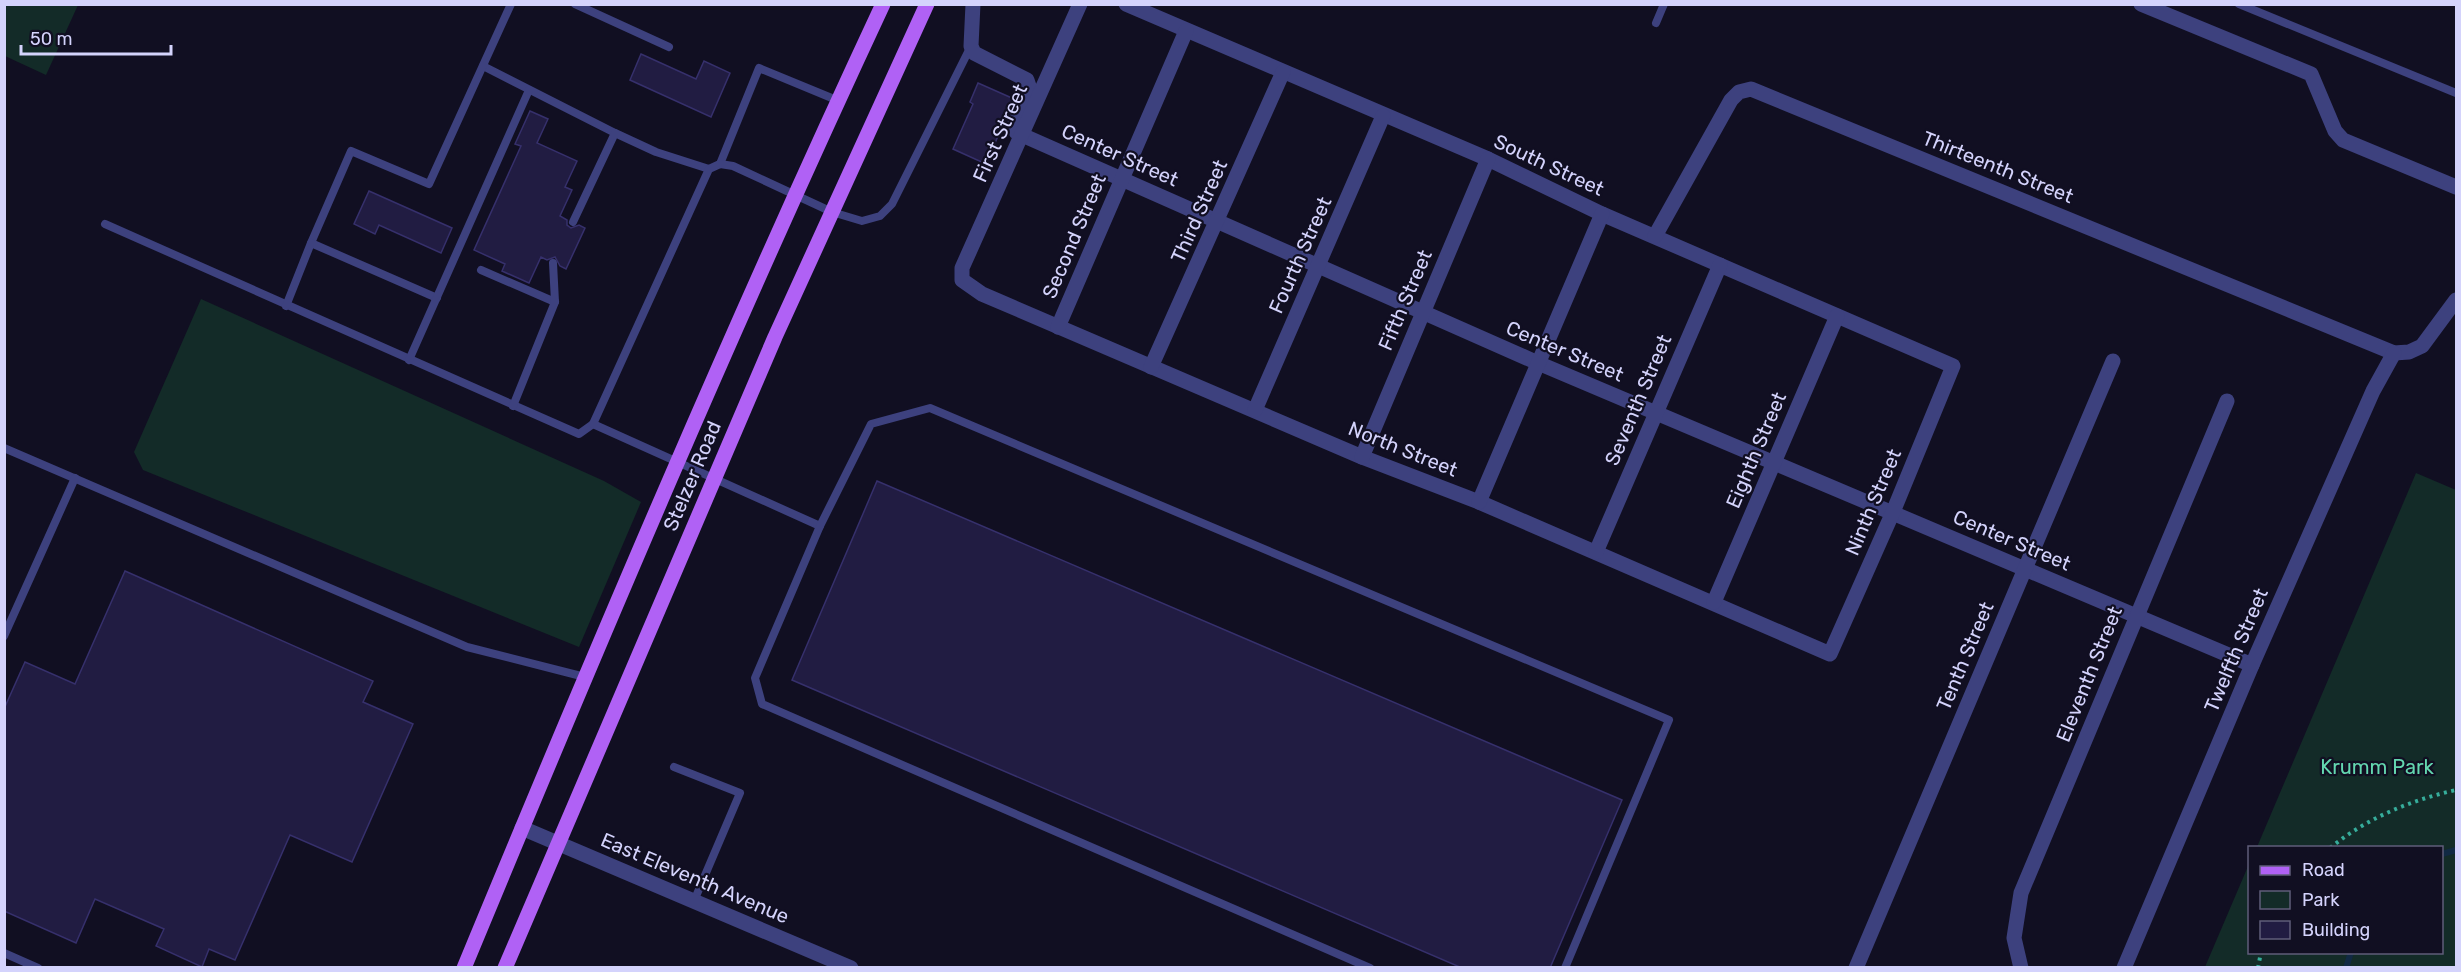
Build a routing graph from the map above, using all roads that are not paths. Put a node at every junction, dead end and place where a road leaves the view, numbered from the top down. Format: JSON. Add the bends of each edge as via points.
{"nodes":[{"id":1,"x":511,"y":4,"type":"edge"},
{"id":2,"x":575,"y":4,"type":"edge"},
{"id":3,"x":883,"y":4,"type":"edge"},
{"id":4,"x":927,"y":4,"type":"edge"},
{"id":5,"x":973,"y":4,"type":"edge"},
{"id":6,"x":1080,"y":4,"type":"edge"},
{"id":7,"x":1126,"y":4,"type":"edge"},
{"id":8,"x":1664,"y":4,"type":"edge"},
{"id":9,"x":2141,"y":4,"type":"edge"},
{"id":10,"x":2240,"y":4,"type":"edge"},
{"id":11,"x":1656,"y":23,"type":"dead end"},
{"id":12,"x":1186,"y":31,"type":"junction"},
{"id":13,"x":971,"y":46,"type":"junction"},
{"id":14,"x":669,"y":47,"type":"dead end"},
{"id":15,"x":483,"y":66,"type":"junction"},
{"id":16,"x":1283,"y":72,"type":"junction"},
{"id":17,"x":529,"y":90,"type":"junction"},
{"id":18,"x":2457,"y":93,"type":"edge"},
{"id":19,"x":839,"y":101,"type":"junction"},
{"id":20,"x":1383,"y":116,"type":"junction"},
{"id":21,"x":615,"y":133,"type":"junction"},
{"id":22,"x":1022,"y":135,"type":"junction"},
{"id":23,"x":1488,"y":159,"type":"junction"},
{"id":24,"x":720,"y":164,"type":"junction"},
{"id":25,"x":709,"y":169,"type":"junction"},
{"id":26,"x":1121,"y":178,"type":"junction"},
{"id":27,"x":2457,"y":187,"type":"edge"},
{"id":28,"x":797,"y":195,"type":"junction"},
{"id":29,"x":832,"y":212,"type":"junction"},
{"id":30,"x":1602,"y":214,"type":"junction"},
{"id":31,"x":573,"y":222,"type":"dead end"},
{"id":32,"x":1218,"y":222,"type":"junction"},
{"id":33,"x":105,"y":224,"type":"dead end"},
{"id":34,"x":1655,"y":236,"type":"junction"},
{"id":35,"x":311,"y":243,"type":"junction"},
{"id":36,"x":553,"y":263,"type":"dead end"},
{"id":37,"x":1720,"y":265,"type":"junction"},
{"id":38,"x":1318,"y":266,"type":"junction"},
{"id":39,"x":482,"y":270,"type":"dead end"},
{"id":40,"x":962,"y":280,"type":"joint"},
{"id":41,"x":437,"y":298,"type":"junction"},
{"id":42,"x":2457,"y":300,"type":"edge"},
{"id":43,"x":555,"y":302,"type":"junction"},
{"id":44,"x":286,"y":306,"type":"junction"},
{"id":45,"x":1422,"y":312,"type":"junction"},
{"id":46,"x":1837,"y":316,"type":"junction"},
{"id":47,"x":1058,"y":327,"type":"junction"},
{"id":48,"x":2394,"y":353,"type":"junction"},
{"id":49,"x":408,"y":360,"type":"junction"},
{"id":50,"x":2113,"y":361,"type":"dead end"},
{"id":51,"x":1538,"y":363,"type":"junction"},
{"id":52,"x":1953,"y":366,"type":"joint"},
{"id":53,"x":1151,"y":368,"type":"junction"},
{"id":54,"x":2228,"y":401,"type":"dead end"},
{"id":55,"x":513,"y":406,"type":"junction"},
{"id":56,"x":1255,"y":410,"type":"junction"},
{"id":57,"x":1655,"y":413,"type":"junction"},
{"id":58,"x":592,"y":424,"type":"junction"},
{"id":59,"x":4,"y":448,"type":"edge"},
{"id":60,"x":1362,"y":457,"type":"junction"},
{"id":61,"x":678,"y":463,"type":"junction"},
{"id":62,"x":1773,"y":463,"type":"junction"},
{"id":63,"x":75,"y":478,"type":"junction"},
{"id":64,"x":714,"y":479,"type":"junction"},
{"id":65,"x":1479,"y":502,"type":"junction"},
{"id":66,"x":1893,"y":512,"type":"junction"},
{"id":67,"x":820,"y":526,"type":"junction"},
{"id":68,"x":1596,"y":552,"type":"junction"},
{"id":69,"x":2025,"y":568,"type":"junction"},
{"id":70,"x":1714,"y":602,"type":"junction"},
{"id":71,"x":2135,"y":617,"type":"junction"},
{"id":72,"x":4,"y":636,"type":"edge"},
{"id":73,"x":1830,"y":654,"type":"joint"},
{"id":74,"x":2252,"y":665,"type":"junction"},
{"id":75,"x":585,"y":677,"type":"junction"},
{"id":76,"x":674,"y":767,"type":"dead end"},
{"id":77,"x":522,"y":828,"type":"junction"},
{"id":78,"x":558,"y":843,"type":"junction"},
{"id":79,"x":694,"y":901,"type":"junction"},
{"id":80,"x":4,"y":952,"type":"edge"},
{"id":81,"x":38,"y":968,"type":"edge"},
{"id":82,"x":464,"y":968,"type":"edge"},
{"id":83,"x":505,"y":968,"type":"edge"},
{"id":84,"x":851,"y":968,"type":"edge"},
{"id":85,"x":1370,"y":968,"type":"edge"},
{"id":86,"x":1565,"y":968,"type":"edge"},
{"id":87,"x":1856,"y":968,"type":"edge"},
{"id":88,"x":2021,"y":968,"type":"edge"},
{"id":89,"x":2124,"y":968,"type":"edge"}],
"edges":[{"from":1,"to":15,"type":"lane"},
{"from":2,"to":14,"type":"lane"},
{"from":3,"to":19,"type":"main road","name":"Stelzer Road"},
{"from":4,"to":29,"type":"main road","name":"Stelzer Road"},
{"from":5,"to":13,"type":"street"},
{"from":6,"to":22,"type":"street","name":"First Street"},
{"from":7,"to":12,"type":"street","name":"South Street"},
{"from":8,"to":11,"type":"lane"},
{"from":9,"to":27,"type":"street","via":[[2311,74],[2343,140]]},
{"from":10,"to":18,"type":"lane"},
{"from":12,"to":16,"type":"street","name":"South Street"},
{"from":12,"to":26,"type":"street","name":"Second Street"},
{"from":13,"to":22,"type":"street","via":[[980,58],[1027,80],[1029,86],[1014,126]]},
{"from":13,"to":29,"type":"lane","via":[[892,204],[880,216],[862,221]]},
{"from":15,"to":17,"type":"lane"},
{"from":15,"to":35,"type":"lane","via":[[429,184],[351,151]]},
{"from":16,"to":20,"type":"street","name":"South Street"},
{"from":16,"to":32,"type":"street","name":"Third Street"},
{"from":17,"to":21,"type":"lane"},
{"from":17,"to":41,"type":"lane"},
{"from":19,"to":24,"type":"lane","via":[[759,68]]},
{"from":19,"to":28,"type":"main road","name":"Stelzer Road"},
{"from":20,"to":23,"type":"street","name":"South Street"},
{"from":20,"to":38,"type":"street","name":"Fourth Street"},
{"from":21,"to":25,"type":"lane","via":[[656,152]]},
{"from":21,"to":31,"type":"lane"},
{"from":22,"to":26,"type":"street","name":"Center Street"},
{"from":22,"to":40,"type":"street","name":"First Street","via":[[962,268]]},
{"from":23,"to":30,"type":"street","name":"South Street"},
{"from":23,"to":45,"type":"street","name":"Fifth Street"},
{"from":24,"to":25,"type":"lane"},
{"from":24,"to":28,"type":"lane"},
{"from":25,"to":58,"type":"lane"},
{"from":26,"to":32,"type":"street","name":"Center Street"},
{"from":26,"to":47,"type":"street","name":"Second Street"},
{"from":28,"to":29,"type":"lane"},
{"from":28,"to":61,"type":"main road","name":"Stelzer Road"},
{"from":29,"to":64,"type":"main road","name":"Stelzer Road"},
{"from":30,"to":34,"type":"street","name":"South Street"},
{"from":30,"to":51,"type":"street"},
{"from":32,"to":38,"type":"street","name":"Center Street"},
{"from":32,"to":53,"type":"street","name":"Third Street"},
{"from":33,"to":44,"type":"lane"},
{"from":34,"to":37,"type":"street","name":"South Street"},
{"from":34,"to":48,"type":"street","name":"Thirteenth Street","via":[[1731,100],[1739,92],[1751,89]]},
{"from":35,"to":41,"type":"lane"},
{"from":35,"to":44,"type":"lane"},
{"from":36,"to":43,"type":"lane"},
{"from":37,"to":46,"type":"street","name":"South Street"},
{"from":37,"to":57,"type":"street","name":"Seventh Street"},
{"from":38,"to":45,"type":"street","name":"Center Street"},
{"from":38,"to":56,"type":"street","name":"Fourth Street"},
{"from":39,"to":43,"type":"lane"},
{"from":40,"to":47,"type":"street","name":"North Street","via":[[982,294]]},
{"from":41,"to":49,"type":"lane"},
{"from":42,"to":48,"type":"street","via":[[2422,346]]},
{"from":43,"to":55,"type":"lane"},
{"from":44,"to":49,"type":"lane"},
{"from":45,"to":51,"type":"street","name":"Center Street"},
{"from":45,"to":60,"type":"street","name":"Fifth Street"},
{"from":46,"to":52,"type":"street","name":"South Street"},
{"from":46,"to":62,"type":"street","name":"Eighth Street"},
{"from":47,"to":53,"type":"street","name":"North Street"},
{"from":48,"to":74,"type":"street","name":"Twelfth Street","via":[[2373,391]]},
{"from":49,"to":55,"type":"lane"},
{"from":50,"to":69,"type":"street","name":"Tenth Street"},
{"from":51,"to":57,"type":"street","name":"Center Street"},
{"from":51,"to":65,"type":"street"},
{"from":52,"to":66,"type":"street","name":"Ninth Street"},
{"from":53,"to":56,"type":"street","name":"North Street"},
{"from":54,"to":71,"type":"street","name":"Eleventh Street"},
{"from":55,"to":58,"type":"lane","via":[[579,434]]},
{"from":56,"to":60,"type":"street","name":"North Street"},
{"from":57,"to":62,"type":"street","name":"Center Street"},
{"from":57,"to":68,"type":"street","name":"Seventh Street"},
{"from":58,"to":61,"type":"lane"},
{"from":59,"to":63,"type":"lane"},
{"from":60,"to":65,"type":"street","name":"North Street"},
{"from":61,"to":64,"type":"lane"},
{"from":61,"to":75,"type":"main road","name":"Stelzer Road"},
{"from":62,"to":66,"type":"street","name":"Center Street"},
{"from":62,"to":70,"type":"street","name":"Eighth Street"},
{"from":63,"to":72,"type":"lane"},
{"from":63,"to":75,"type":"lane","via":[[467,647]]},
{"from":64,"to":67,"type":"lane"},
{"from":64,"to":78,"type":"main road","name":"Stelzer Road"},
{"from":65,"to":68,"type":"street","name":"North Street"},
{"from":66,"to":69,"type":"street","name":"Center Street"},
{"from":66,"to":73,"type":"street","name":"Ninth Street"},
{"from":67,"to":85,"type":"lane","via":[[755,678],[762,704]]},
{"from":67,"to":86,"type":"lane","via":[[871,424],[930,408],[1669,720]]},
{"from":68,"to":70,"type":"street","name":"North Street"},
{"from":69,"to":71,"type":"street","name":"Center Street"},
{"from":69,"to":87,"type":"street","name":"Tenth Street"},
{"from":70,"to":73,"type":"street","name":"North Street"},
{"from":71,"to":74,"type":"street","name":"Center Street"},
{"from":71,"to":88,"type":"street","name":"Eleventh Street","via":[[2021,893],[2014,938]]},
{"from":74,"to":89,"type":"street","name":"Twelfth Street"},
{"from":75,"to":77,"type":"main road","name":"Stelzer Road"},
{"from":76,"to":79,"type":"lane","via":[[740,793]]},
{"from":77,"to":78,"type":"street","name":"East Eleventh Avenue"},
{"from":77,"to":82,"type":"main road","name":"Stelzer Road"},
{"from":78,"to":79,"type":"street","name":"East Eleventh Avenue"},
{"from":78,"to":83,"type":"main road","name":"Stelzer Road"},
{"from":79,"to":84,"type":"street","name":"East Eleventh Avenue"},
{"from":80,"to":81,"type":"lane"}]}
